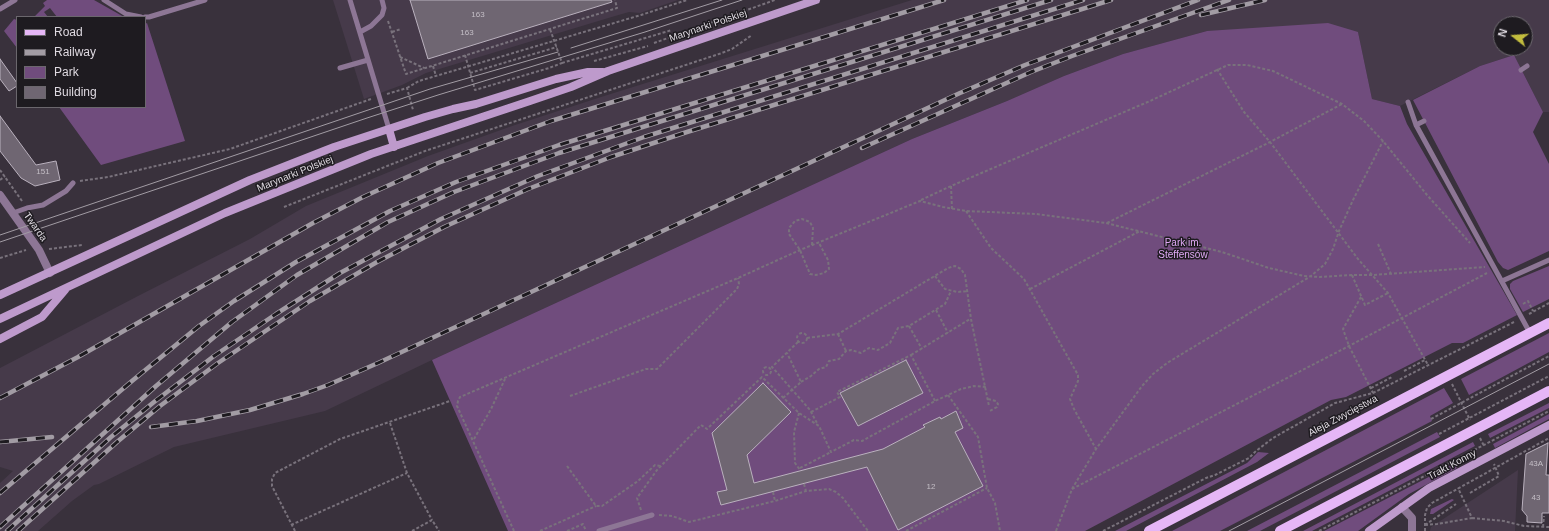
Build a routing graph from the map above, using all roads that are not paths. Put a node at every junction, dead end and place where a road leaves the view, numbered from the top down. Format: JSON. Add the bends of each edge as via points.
{"nodes":[{"id":1,"x":15,"y":0,"type":"edge"},
{"id":2,"x":104,"y":0,"type":"edge"},
{"id":3,"x":205,"y":0,"type":"edge"},
{"id":4,"x":350,"y":0,"type":"edge"},
{"id":5,"x":382,"y":0,"type":"edge"},
{"id":6,"x":816,"y":0,"type":"edge"},
{"id":7,"x":0,"y":9,"type":"edge"},
{"id":8,"x":136,"y":16,"type":"edge"},
{"id":9,"x":146,"y":17,"type":"edge"},
{"id":10,"x":360,"y":32,"type":"junction"},
{"id":11,"x":368,"y":60,"type":"junction"},
{"id":12,"x":1527,"y":66,"type":"dead end"},
{"id":13,"x":340,"y":68,"type":"dead end"},
{"id":14,"x":1521,"y":70,"type":"dead end"},
{"id":15,"x":608,"y":72,"type":"junction"},
{"id":16,"x":1408,"y":102,"type":"dead end"},
{"id":17,"x":1424,"y":121,"type":"dead end"},
{"id":18,"x":1416,"y":124,"type":"junction"},
{"id":19,"x":389,"y":129,"type":"junction"},
{"id":20,"x":394,"y":146,"type":"junction"},
{"id":21,"x":73,"y":183,"type":"road end"},
{"id":22,"x":0,"y":195,"type":"edge"},
{"id":23,"x":13,"y":213,"type":"junction"},
{"id":24,"x":1549,"y":260,"type":"edge"},
{"id":25,"x":50,"y":273,"type":"junction"},
{"id":26,"x":1502,"y":281,"type":"junction"},
{"id":27,"x":66,"y":288,"type":"junction"},
{"id":28,"x":0,"y":295,"type":"edge"},
{"id":29,"x":0,"y":319,"type":"edge"},
{"id":30,"x":1549,"y":323,"type":"edge"},
{"id":31,"x":1530,"y":332,"type":"junction"},
{"id":32,"x":0,"y":339,"type":"edge"},
{"id":33,"x":1549,"y":391,"type":"edge"},
{"id":34,"x":1549,"y":425,"type":"edge"},
{"id":35,"x":1402,"y":507,"type":"junction"},
{"id":36,"x":652,"y":515,"type":"road end"},
{"id":37,"x":600,"y":531,"type":"edge"},
{"id":38,"x":1149,"y":531,"type":"edge"},
{"id":39,"x":1280,"y":531,"type":"edge"},
{"id":40,"x":1369,"y":531,"type":"edge"},
{"id":41,"x":1412,"y":531,"type":"edge"}],
"edges":[{"from":1,"to":7,"type":"lane"},
{"from":2,"to":8,"type":"lane","via":[[126,14]]},
{"from":3,"to":9,"type":"lane"},
{"from":4,"to":10,"type":"lane"},
{"from":5,"to":10,"type":"lane","via":[[382,15]]},
{"from":6,"to":15,"type":"main road","name":"Marynarki Polskiej"},
{"from":10,"to":11,"type":"lane"},
{"from":11,"to":13,"type":"lane"},
{"from":11,"to":19,"type":"lane"},
{"from":12,"to":14,"type":"lane"},
{"from":15,"to":19,"type":"main road","name":"Marynarki Polskiej","via":[[570,75]]},
{"from":15,"to":20,"type":"main road","name":"Marynarki Polskiej","via":[[571,87]]},
{"from":16,"to":18,"type":"lane"},
{"from":17,"to":18,"type":"lane"},
{"from":18,"to":26,"type":"lane"},
{"from":19,"to":20,"type":"main road"},
{"from":19,"to":25,"type":"main road","name":"Marynarki Polskiej","via":[[334,147],[250,180]]},
{"from":20,"to":27,"type":"main road","name":"Marynarki Polskiej","via":[[225,213]]},
{"from":21,"to":23,"type":"lane","via":[[66,191],[43,205]]},
{"from":22,"to":23,"type":"street","name":"Twarda"},
{"from":23,"to":25,"type":"street","name":"Twarda","via":[[39,250]]},
{"from":24,"to":26,"type":"lane"},
{"from":25,"to":28,"type":"main road","name":"Marynarki Polskiej"},
{"from":26,"to":31,"type":"lane"},
{"from":27,"to":29,"type":"main road","name":"Marynarki Polskiej"},
{"from":27,"to":32,"type":"main road","via":[[42,317]]},
{"from":30,"to":31,"type":"main road","name":"Aleja Zwycięstwa"},
{"from":31,"to":38,"type":"main road","name":"Aleja Zwycięstwa"},
{"from":33,"to":39,"type":"main road"},
{"from":34,"to":35,"type":"main road","name":"Trakt Konny","via":[[1429,488]]},
{"from":35,"to":40,"type":"main road","name":"Trakt Konny"},
{"from":35,"to":41,"type":"street","via":[[1412,518]]},
{"from":36,"to":37,"type":"lane"}]}
